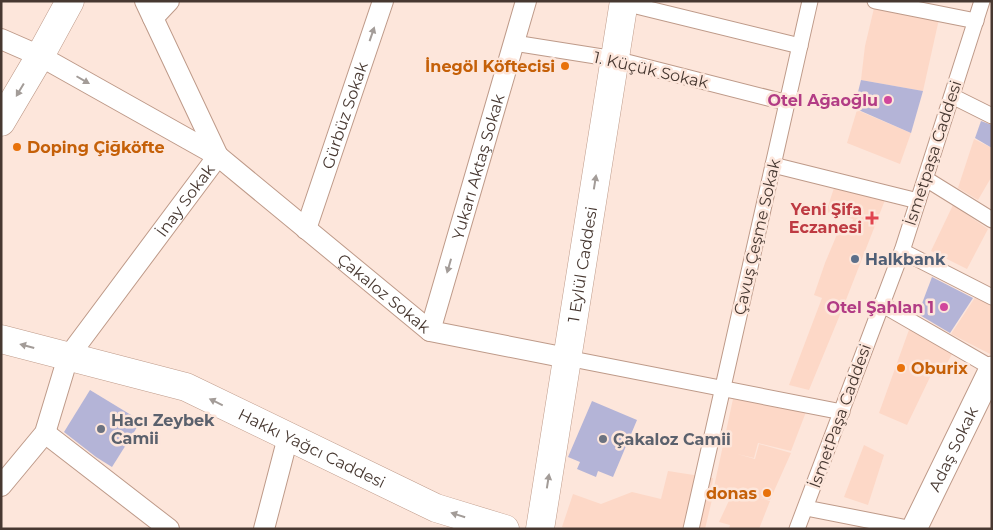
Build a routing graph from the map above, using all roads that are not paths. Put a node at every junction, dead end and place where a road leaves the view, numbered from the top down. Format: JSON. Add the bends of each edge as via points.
{"nodes":[{"id":1,"x":70,"y":1,"type":"edge"},
{"id":2,"x":169,"y":1,"type":"edge"},
{"id":3,"x":383,"y":1,"type":"edge"},
{"id":4,"x":526,"y":1,"type":"edge"},
{"id":5,"x":810,"y":1,"type":"edge"},
{"id":6,"x":875,"y":1,"type":"edge"},
{"id":7,"x":982,"y":1,"type":"edge"},
{"id":8,"x":624,"y":2,"type":"edge"},
{"id":9,"x":149,"y":9,"type":"edge"},
{"id":10,"x":976,"y":21,"type":"junction"},
{"id":11,"x":1,"y":39,"type":"edge"},
{"id":12,"x":514,"y":43,"type":"junction"},
{"id":13,"x":800,"y":46,"type":"junction"},
{"id":14,"x":40,"y":56,"type":"junction"},
{"id":15,"x":615,"y":59,"type":"junction"},
{"id":16,"x":952,"y":96,"type":"junction"},
{"id":17,"x":788,"y":103,"type":"junction"},
{"id":18,"x":992,"y":116,"type":"edge"},
{"id":19,"x":1,"y":122,"type":"edge"},
{"id":20,"x":218,"y":156,"type":"junction"},
{"id":21,"x":773,"y":165,"type":"junction"},
{"id":22,"x":926,"y":179,"type":"junction"},
{"id":23,"x":918,"y":201,"type":"junction"},
{"id":24,"x":992,"y":220,"type":"edge"},
{"id":25,"x":306,"y":229,"type":"junction"},
{"id":26,"x":902,"y":251,"type":"junction"},
{"id":27,"x":992,"y":297,"type":"edge"},
{"id":28,"x":881,"y":304,"type":"junction"},
{"id":29,"x":430,"y":331,"type":"junction"},
{"id":30,"x":1,"y":339,"type":"edge"},
{"id":31,"x":68,"y":358,"type":"junction"},
{"id":32,"x":567,"y":358,"type":"junction"},
{"id":33,"x":992,"y":368,"type":"edge"},
{"id":34,"x":723,"y":388,"type":"junction"},
{"id":35,"x":842,"y":412,"type":"junction"},
{"id":36,"x":45,"y":433,"type":"junction"},
{"id":37,"x":288,"y":437,"type":"junction"},
{"id":38,"x":1,"y":486,"type":"edge"},
{"id":39,"x":806,"y":508,"type":"junction"},
{"id":40,"x":169,"y":529,"type":"edge"},
{"id":41,"x":264,"y":529,"type":"edge"},
{"id":42,"x":505,"y":529,"type":"edge"},
{"id":43,"x":540,"y":529,"type":"edge"},
{"id":44,"x":691,"y":529,"type":"edge"},
{"id":45,"x":797,"y":529,"type":"edge"},
{"id":46,"x":914,"y":529,"type":"edge"}],
"edges":[{"from":1,"to":14,"type":"main road"},
{"from":2,"to":9,"type":"street"},
{"from":25,"to":3,"type":"street","name":"Gürbüz Sokak","one_way":true},
{"from":4,"to":12,"type":"street","name":"Yukarı Aktaş Sokak"},
{"from":5,"to":13,"type":"street","name":"Çavuş Çeşme Sokak"},
{"from":6,"to":10,"type":"street"},
{"from":7,"to":10,"type":"street","name":"İsmetpaşa Caddesi"},
{"from":8,"to":13,"type":"street"},
{"from":8,"to":15,"type":"main road","name":"1 Eylül Caddesi"},
{"from":9,"to":20,"type":"street","name":"İnay Sokak"},
{"from":10,"to":16,"type":"street","name":"İsmetpaşa Caddesi"},
{"from":11,"to":14,"type":"street","name":"Çakaloz Sokak"},
{"from":12,"to":15,"type":"street","name":"1. Küçük Sokak"},
{"from":12,"to":29,"type":"street","name":"Yukarı Aktaş Sokak","one_way":true},
{"from":13,"to":17,"type":"street","name":"Çavuş Çeşme Sokak"},
{"from":14,"to":19,"type":"main road","one_way":true},
{"from":14,"to":20,"type":"street","name":"Çakaloz Sokak","one_way":true},
{"from":15,"to":17,"type":"street","name":"1. Küçük Sokak"},
{"from":32,"to":15,"type":"main road","name":"1 Eylül Caddesi","one_way":true},
{"from":16,"to":18,"type":"street"},
{"from":16,"to":22,"type":"street","name":"İsmetpaşa Caddesi"},
{"from":17,"to":21,"type":"street","name":"Çavuş Çeşme Sokak"},
{"from":20,"to":25,"type":"street","name":"Çakaloz Sokak"},
{"from":20,"to":31,"type":"street","name":"İnay Sokak"},
{"from":21,"to":23,"type":"street"},
{"from":21,"to":34,"type":"street","name":"Çavuş Çeşme Sokak"},
{"from":22,"to":23,"type":"street","name":"İsmetpaşa Caddesi"},
{"from":22,"to":24,"type":"street"},
{"from":23,"to":26,"type":"street","name":"İsmetpaşa Caddesi"},
{"from":25,"to":29,"type":"street","name":"Çakaloz Sokak"},
{"from":26,"to":27,"type":"street"},
{"from":26,"to":28,"type":"street","name":"İsmetpaşa Caddesi"},
{"from":28,"to":33,"type":"street"},
{"from":28,"to":35,"type":"street","name":"İsmetPaşa Caddesi"},
{"from":29,"to":32,"type":"street","name":"Çakaloz Sokak"},
{"from":31,"to":30,"type":"main road","name":"Hakkı Yağcı Caddesi","one_way":true},
{"from":31,"to":36,"type":"street","name":"İnay Sokak"},
{"from":37,"to":31,"type":"main road","name":"Hakkı Yağcı Caddesi","one_way":true,"via":[[186,387]]},
{"from":32,"to":34,"type":"street","name":"Çakaloz Sokak"},
{"from":43,"to":32,"type":"main road","name":"1 Eylül Caddesi","one_way":true},
{"from":33,"to":46,"type":"street","name":"Adaş Sokak"},
{"from":34,"to":35,"type":"street","name":"Çakaloz Sokak"},
{"from":34,"to":44,"type":"street","name":"Çavuş Çeşme Sokak"},
{"from":35,"to":39,"type":"street","name":"İsmetPaşa Caddesi"},
{"from":36,"to":38,"type":"street"},
{"from":36,"to":40,"type":"street"},
{"from":37,"to":41,"type":"street"},
{"from":42,"to":37,"type":"main road","name":"Hakkı Yağcı Caddesi","one_way":true,"via":[[436,508]]},
{"from":39,"to":45,"type":"street","name":"İsmetPaşa Caddesi"},
{"from":39,"to":46,"type":"street"}]}
